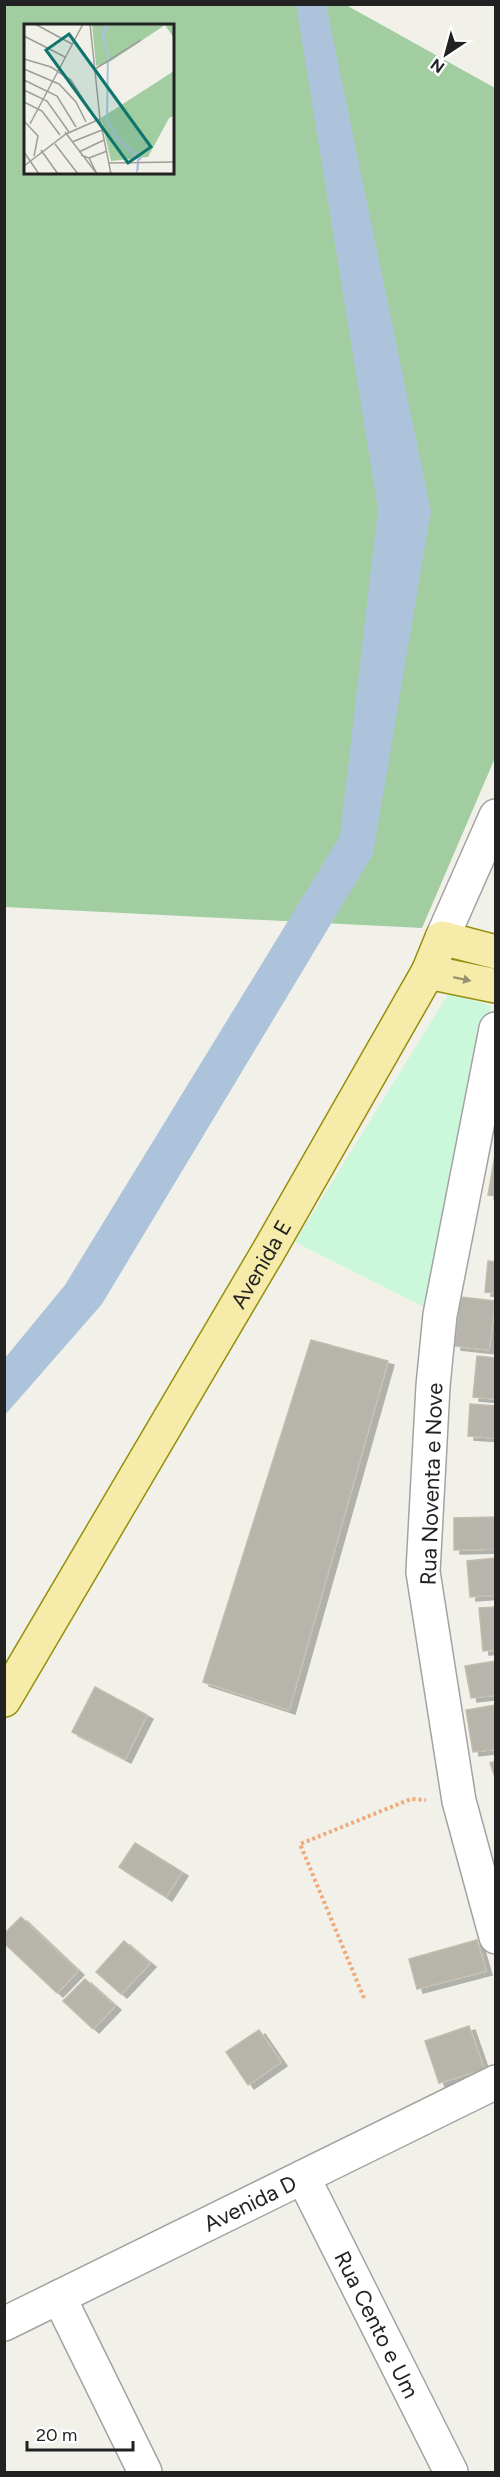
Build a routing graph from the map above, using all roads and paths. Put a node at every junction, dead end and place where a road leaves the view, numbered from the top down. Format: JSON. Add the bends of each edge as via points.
{"nodes":[{"id":1,"x":495,"y":816,"type":"edge"},
{"id":2,"x":442,"y":938,"type":"junction"},
{"id":3,"x":495,"y":952,"type":"edge"},
{"id":4,"x":428,"y":972,"type":"junction"},
{"id":5,"x":495,"y":986,"type":"edge"},
{"id":6,"x":495,"y":1029,"type":"edge"},
{"id":7,"x":4,"y":1700,"type":"edge"},
{"id":8,"x":459,"y":1801,"type":"junction"},
{"id":9,"x":495,"y":1937,"type":"edge"},
{"id":10,"x":364,"y":1998,"type":"dead end"},
{"id":11,"x":495,"y":2082,"type":"edge"},
{"id":12,"x":303,"y":2177,"type":"junction"},
{"id":13,"x":58,"y":2297,"type":"junction"},
{"id":14,"x":4,"y":2324,"type":"edge"},
{"id":15,"x":145,"y":2472,"type":"edge"},
{"id":16,"x":451,"y":2472,"type":"edge"}],
"edges":[{"from":1,"to":2,"type":"street","name":"Avenida E"},
{"from":2,"to":3,"type":"main road"},
{"from":2,"to":4,"type":"main road","name":"Avenida E"},
{"from":4,"to":5,"type":"main road","one_way":true},
{"from":4,"to":7,"type":"main road","name":"Avenida E"},
{"from":6,"to":8,"type":"street","name":"Rua Noventa e Nove","via":[[440,1315],[423,1572]]},
{"from":8,"to":9,"type":"street","name":"Rua Noventa e Nove"},
{"from":8,"to":10,"type":"path","via":[[411,1799],[300,1844]]},
{"from":11,"to":12,"type":"street","name":"Avenida D"},
{"from":12,"to":13,"type":"street","name":"Avenida D"},
{"from":12,"to":16,"type":"street","name":"Rua Cento e Um"},
{"from":13,"to":14,"type":"street","name":"Avenida D"},
{"from":13,"to":15,"type":"street"}]}
